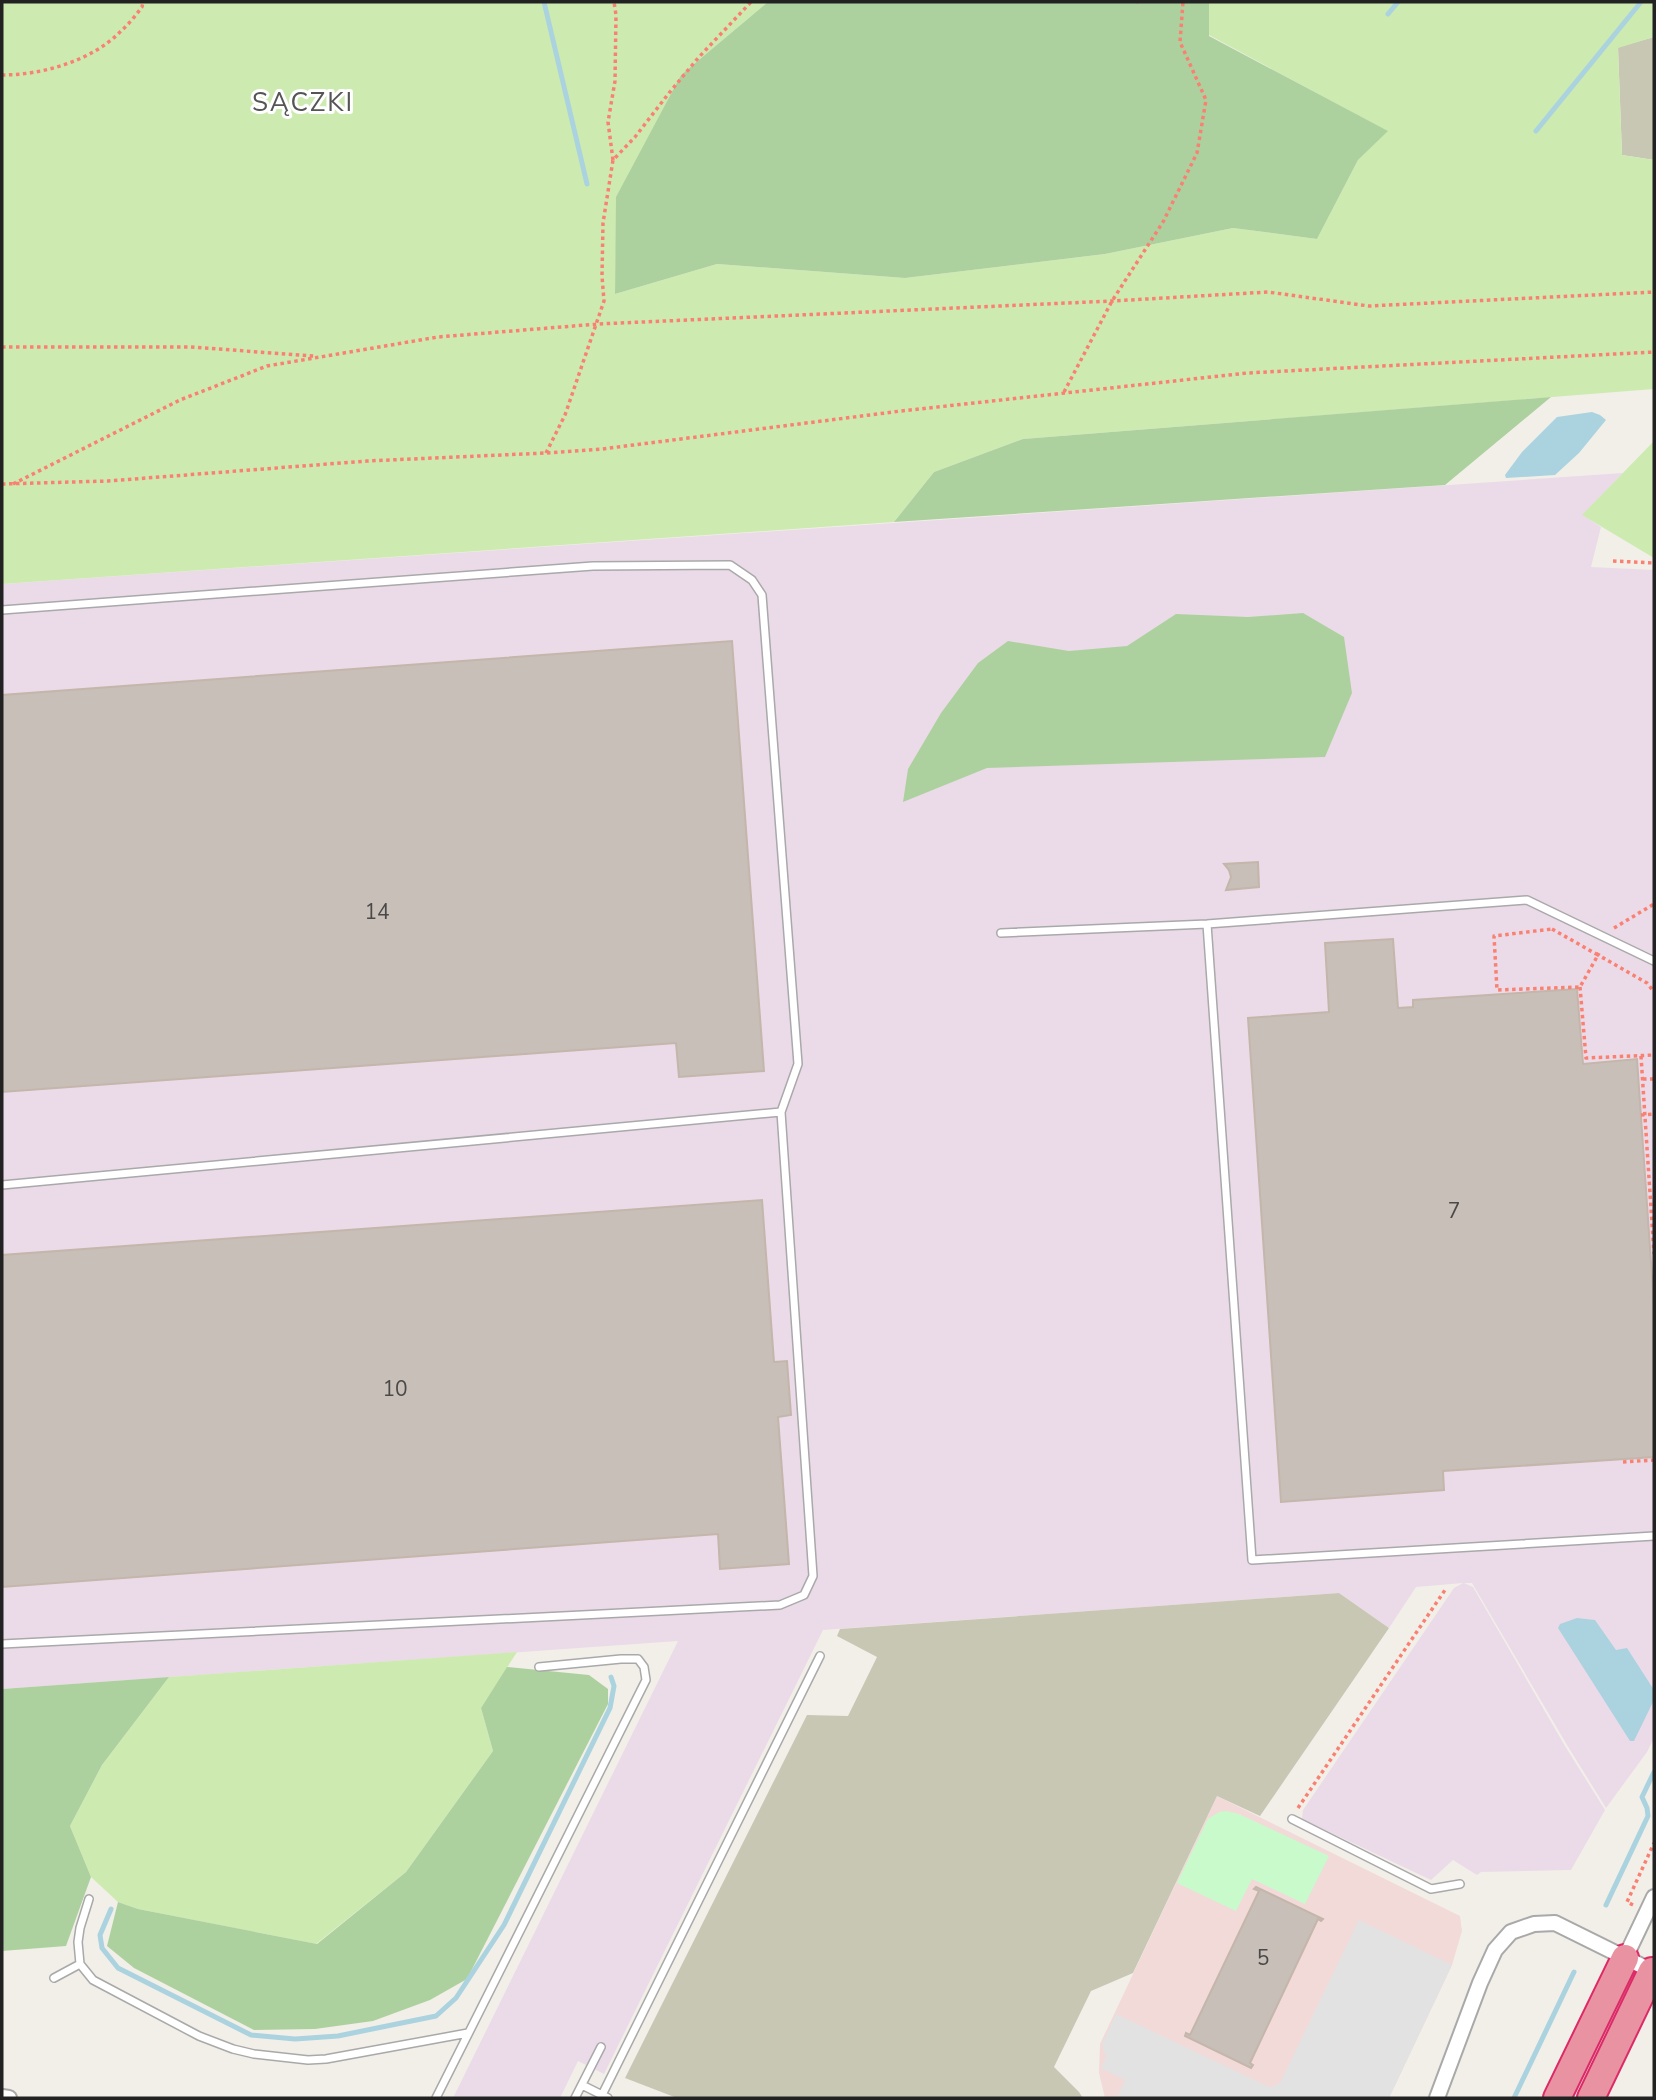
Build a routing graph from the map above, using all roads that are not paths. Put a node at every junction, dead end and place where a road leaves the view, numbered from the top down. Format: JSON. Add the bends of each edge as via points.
{"nodes":[{"id":1,"x":2,"y":610,"type":"edge"},
{"id":2,"x":1207,"y":924,"type":"junction"},
{"id":3,"x":1001,"y":933,"type":"dead end"},
{"id":4,"x":1654,"y":961,"type":"edge"},
{"id":5,"x":781,"y":1112,"type":"junction"},
{"id":6,"x":2,"y":1185,"type":"edge"},
{"id":7,"x":1654,"y":1536,"type":"edge"},
{"id":8,"x":2,"y":1644,"type":"edge"},
{"id":9,"x":820,"y":1656,"type":"dead end"},
{"id":10,"x":539,"y":1667,"type":"dead end"},
{"id":11,"x":1292,"y":1819,"type":"road end"},
{"id":12,"x":1460,"y":1884,"type":"dead end"},
{"id":13,"x":1654,"y":1897,"type":"edge"},
{"id":14,"x":89,"y":1899,"type":"dead end"},
{"id":15,"x":1625,"y":1958,"type":"junction"},
{"id":16,"x":80,"y":1964,"type":"junction"},
{"id":17,"x":1653,"y":1968,"type":"edge"},
{"id":18,"x":54,"y":1978,"type":"dead end"},
{"id":19,"x":468,"y":2033,"type":"junction"},
{"id":20,"x":601,"y":2047,"type":"dead end"},
{"id":21,"x":582,"y":2085,"type":"junction"},
{"id":22,"x":2,"y":2097,"type":"edge"},
{"id":23,"x":605,"y":2097,"type":"edge"},
{"id":24,"x":9,"y":2098,"type":"edge"},
{"id":25,"x":436,"y":2098,"type":"edge"},
{"id":26,"x":575,"y":2098,"type":"edge"},
{"id":27,"x":1437,"y":2098,"type":"edge"},
{"id":28,"x":1557,"y":2098,"type":"edge"},
{"id":29,"x":1591,"y":2098,"type":"edge"}],
"edges":[{"from":1,"to":5,"type":"lane","via":[[593,566],[730,565],[752,580],[762,596],[798,1065]]},
{"from":2,"to":3,"type":"lane"},
{"from":2,"to":4,"type":"lane","via":[[1527,900]]},
{"from":2,"to":7,"type":"lane","via":[[1252,1560]]},
{"from":5,"to":6,"type":"lane"},
{"from":5,"to":8,"type":"lane","via":[[813,1576],[804,1595],[779,1605]]},
{"from":9,"to":23,"type":"lane"},
{"from":10,"to":19,"type":"lane","via":[[638,1659],[646,1680]]},
{"from":11,"to":12,"type":"lane","via":[[1431,1889]]},
{"from":13,"to":15,"type":"street"},
{"from":14,"to":16,"type":"lane","via":[[78,1942]]},
{"from":15,"to":17,"type":"street"},
{"from":15,"to":27,"type":"street","via":[[1555,1923],[1534,1924],[1511,1933],[1490,1961]]},
{"from":15,"to":28,"type":"highway"},
{"from":16,"to":18,"type":"lane"},
{"from":16,"to":19,"type":"lane","via":[[93,1980],[199,2036],[254,2054],[326,2059]]},
{"from":17,"to":29,"type":"highway"},
{"from":19,"to":25,"type":"lane"},
{"from":20,"to":21,"type":"lane"},
{"from":21,"to":23,"type":"lane"},
{"from":21,"to":26,"type":"lane"},
{"from":22,"to":24,"type":"street"}]}
